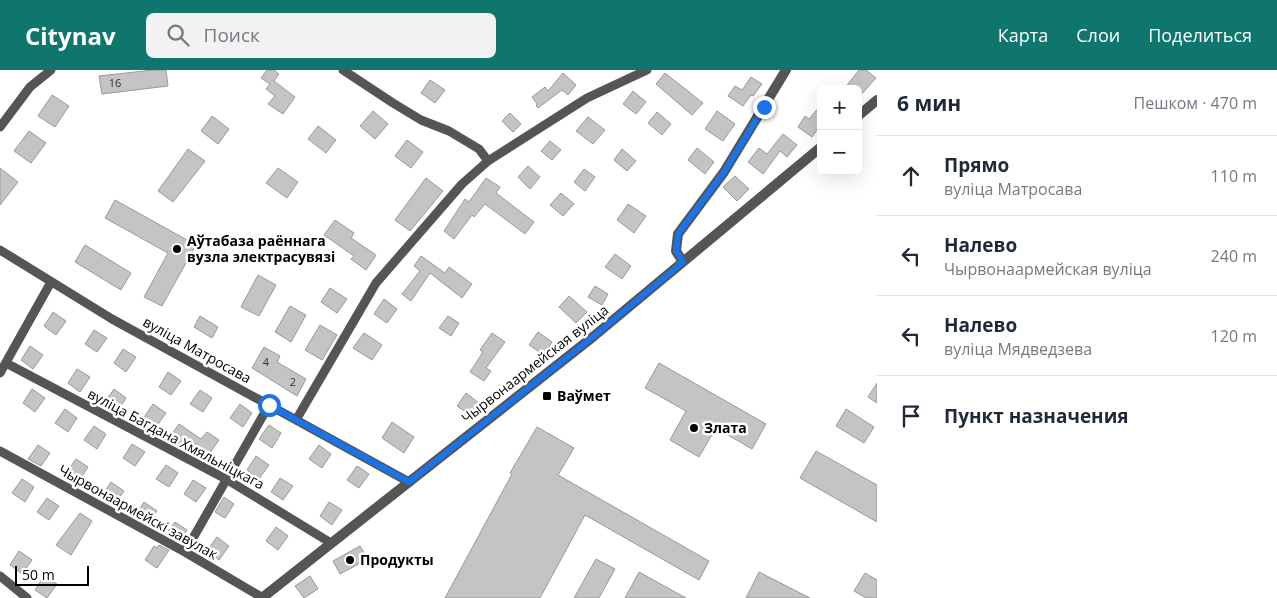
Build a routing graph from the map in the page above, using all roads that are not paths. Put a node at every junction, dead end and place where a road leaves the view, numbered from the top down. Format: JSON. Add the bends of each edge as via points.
{"nodes":[{"id":1,"x":51,"y":70,"type":"edge"},
{"id":2,"x":343,"y":70,"type":"edge"},
{"id":3,"x":647,"y":70,"type":"edge"},
{"id":4,"x":786,"y":70,"type":"edge"},
{"id":5,"x":877,"y":100,"type":"edge"},
{"id":6,"x":862,"y":113,"type":"edge"},
{"id":7,"x":0,"y":128,"type":"edge"},
{"id":8,"x":817,"y":150,"type":"edge"},
{"id":9,"x":488,"y":161,"type":"junction"},
{"id":10,"x":0,"y":250,"type":"edge"},
{"id":11,"x":683,"y":262,"type":"junction"},
{"id":12,"x":51,"y":282,"type":"junction"},
{"id":13,"x":6,"y":364,"type":"junction"},
{"id":14,"x":0,"y":373,"type":"edge"},
{"id":15,"x":269,"y":405,"type":"junction"},
{"id":16,"x":296,"y":420,"type":"junction"},
{"id":17,"x":0,"y":451,"type":"edge"},
{"id":18,"x":226,"y":479,"type":"junction"},
{"id":19,"x":409,"y":482,"type":"junction"},
{"id":20,"x":331,"y":544,"type":"junction"},
{"id":21,"x":185,"y":552,"type":"junction"},
{"id":22,"x":0,"y":576,"type":"edge"},
{"id":23,"x":28,"y":598,"type":"edge"},
{"id":24,"x":262,"y":598,"type":"edge"}],
"edges":[{"from":1,"to":7,"type":"street","via":[[30,87]]},
{"from":2,"to":9,"type":"street","via":[[414,116],[479,149]]},
{"from":3,"to":9,"type":"street","via":[[587,98]]},
{"from":4,"to":11,"type":"street","via":[[724,172],[678,234],[676,251]]},
{"from":5,"to":6,"type":"street"},
{"from":8,"to":11,"type":"street","name":"Чырвонаармейская вуліца"},
{"from":9,"to":16,"type":"street","via":[[462,184],[376,283]]},
{"from":10,"to":12,"type":"street","name":"вуліца Матросава"},
{"from":11,"to":19,"type":"street","name":"Чырвонаармейская вуліца"},
{"from":12,"to":13,"type":"street"},
{"from":12,"to":15,"type":"street","name":"вуліца Матросава"},
{"from":13,"to":14,"type":"street"},
{"from":13,"to":18,"type":"street","name":"вуліца Багдана Хмяльніцкага"},
{"from":15,"to":16,"type":"street","name":"вуліца Матросава"},
{"from":15,"to":18,"type":"street"},
{"from":16,"to":19,"type":"street","name":"вуліца Матросава"},
{"from":17,"to":21,"type":"street","name":"Чырвонаармейскі завулак"},
{"from":18,"to":20,"type":"street","name":"вуліца Багдана Хмяльніцкага"},
{"from":18,"to":21,"type":"street"},
{"from":19,"to":20,"type":"street","name":"Чырвонаармейская вуліца"},
{"from":20,"to":24,"type":"street","name":"Чырвонаармейская вуліца"},
{"from":21,"to":24,"type":"street","name":"Чырвонаармейскі завулак"},
{"from":22,"to":23,"type":"street"}]}
